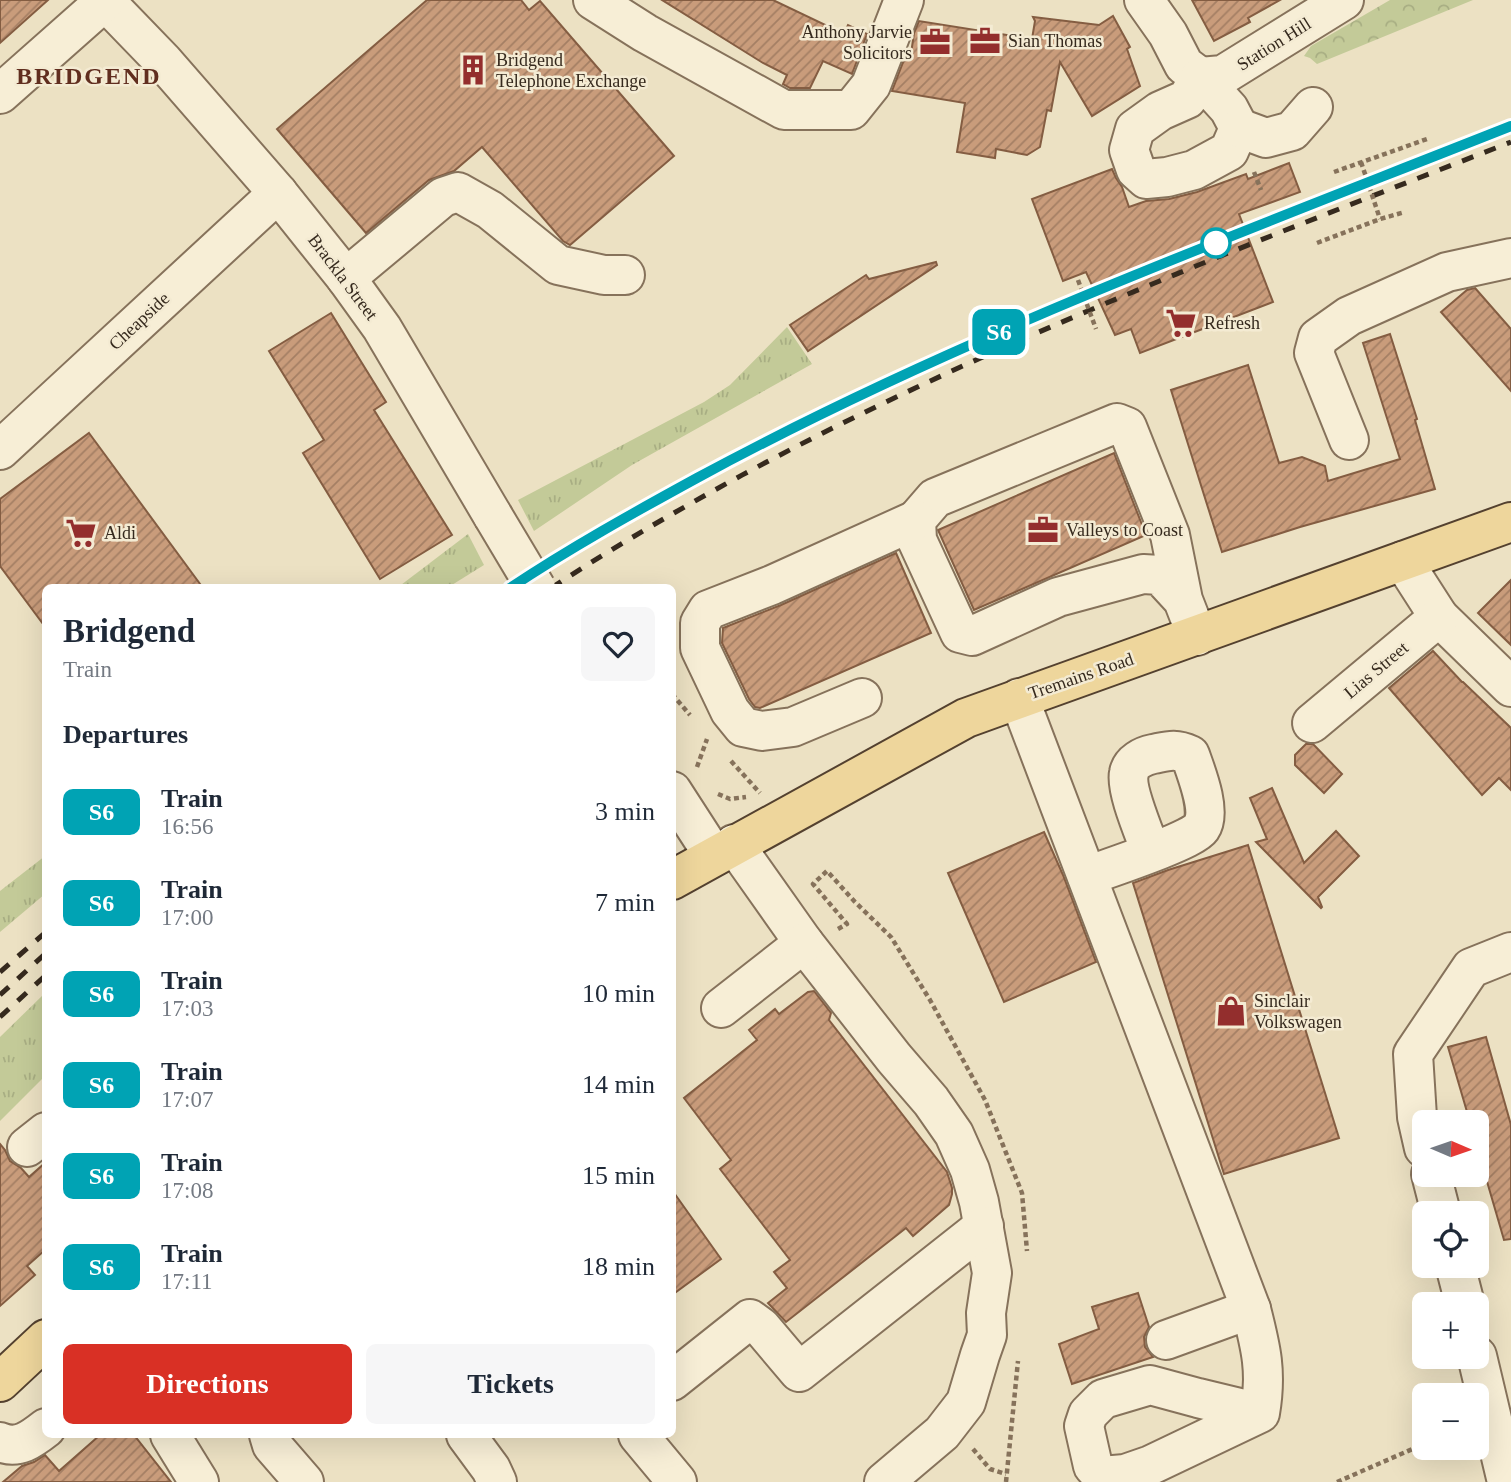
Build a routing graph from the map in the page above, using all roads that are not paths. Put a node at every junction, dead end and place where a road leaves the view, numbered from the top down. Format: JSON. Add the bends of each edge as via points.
{"nodes":[{"id":1,"x":593,"y":0,"type":"edge"},
{"id":2,"x":904,"y":0,"type":"edge"},
{"id":3,"x":1144,"y":0,"type":"edge"},
{"id":4,"x":1344,"y":0,"type":"edge"},
{"id":5,"x":104,"y":1,"type":"edge"},
{"id":6,"x":1200,"y":76,"type":"junction"},
{"id":7,"x":0,"y":94,"type":"edge"},
{"id":8,"x":278,"y":193,"type":"junction"},
{"id":9,"x":1511,"y":258,"type":"edge"},
{"id":10,"x":625,"y":275,"type":"dead end"},
{"id":11,"x":346,"y":278,"type":"junction"},
{"id":12,"x":1349,"y":440,"type":"dead end"},
{"id":13,"x":0,"y":450,"type":"edge"},
{"id":14,"x":916,"y":520,"type":"junction"},
{"id":15,"x":1511,"y":522,"type":"edge"},
{"id":16,"x":1404,"y":561,"type":"junction"},
{"id":17,"x":534,"y":584,"type":"edge"},
{"id":18,"x":1183,"y":600,"type":"junction"},
{"id":19,"x":1439,"y":617,"type":"junction"},
{"id":20,"x":1197,"y":636,"type":"junction"},
{"id":21,"x":1511,"y":687,"type":"edge"},
{"id":22,"x":862,"y":698,"type":"dead end"},
{"id":23,"x":1019,"y":698,"type":"junction"},
{"id":24,"x":1312,"y":723,"type":"dead end"},
{"id":25,"x":684,"y":781,"type":"edge"},
{"id":26,"x":724,"y":850,"type":"junction"},
{"id":27,"x":1151,"y":852,"type":"dead end"},
{"id":28,"x":1087,"y":876,"type":"junction"},
{"id":29,"x":676,"y":878,"type":"edge"},
{"id":30,"x":804,"y":943,"type":"junction"},
{"id":31,"x":1511,"y":952,"type":"edge"},
{"id":32,"x":721,"y":1008,"type":"dead end"},
{"id":33,"x":1417,"y":1110,"type":"edge"},
{"id":34,"x":984,"y":1226,"type":"junction"},
{"id":35,"x":1251,"y":1309,"type":"junction"},
{"id":36,"x":1166,"y":1340,"type":"dead end"},
{"id":37,"x":42,"y":1343,"type":"edge"},
{"id":38,"x":1480,"y":1369,"type":"edge"},
{"id":39,"x":676,"y":1378,"type":"edge"},
{"id":40,"x":0,"y":1382,"type":"edge"},
{"id":41,"x":1260,"y":1413,"type":"dead end"},
{"id":42,"x":42,"y":1431,"type":"edge"},
{"id":43,"x":172,"y":1438,"type":"edge"},
{"id":44,"x":270,"y":1438,"type":"edge"},
{"id":45,"x":468,"y":1438,"type":"edge"},
{"id":46,"x":640,"y":1438,"type":"edge"},
{"id":47,"x":0,"y":1442,"type":"edge"},
{"id":48,"x":199,"y":1482,"type":"edge"},
{"id":49,"x":304,"y":1482,"type":"edge"},
{"id":50,"x":497,"y":1482,"type":"edge"},
{"id":51,"x":677,"y":1482,"type":"edge"},
{"id":52,"x":884,"y":1482,"type":"edge"},
{"id":53,"x":1507,"y":1482,"type":"edge"}],
"edges":[{"from":1,"to":2,"type":"street","via":[[784,110],[851,110],[872,85]]},
{"from":3,"to":6,"type":"street","via":[[1184,65]]},
{"from":4,"to":6,"type":"street","name":"Station Hill","via":[[1223,75]]},
{"from":5,"to":7,"type":"street"},
{"from":5,"to":8,"type":"street","name":"Brackla Street"},
{"from":6,"to":6,"type":"street","via":[[1239,128],[1229,151],[1194,170],[1146,179],[1136,170],[1129,150],[1135,129],[1187,99]]},
{"from":8,"to":11,"type":"street","name":"Brackla Street"},
{"from":8,"to":13,"type":"street","name":"Cheapside"},
{"from":9,"to":12,"type":"street","via":[[1447,272],[1349,316],[1318,338],[1314,353]]},
{"from":10,"to":11,"type":"street","via":[[558,265],[490,210],[458,192],[443,197]]},
{"from":11,"to":17,"type":"street","name":"Brackla Street","bridge":true,"via":[[382,328]]},
{"from":14,"to":18,"type":"street","via":[[917,540],[960,633],[972,636],[1058,597],[1143,573],[1160,575]]},
{"from":14,"to":18,"type":"street","via":[[935,498],[1116,423],[1127,427],[1170,535]]},
{"from":14,"to":22,"type":"street","via":[[708,610],[700,623],[700,648],[730,711],[743,727],[762,731],[793,727]]},
{"from":15,"to":16,"type":"main road","name":"Tremains Road"},
{"from":16,"to":19,"type":"street"},
{"from":16,"to":20,"type":"main road","name":"Tremains Road"},
{"from":18,"to":20,"type":"street"},
{"from":19,"to":21,"type":"street"},
{"from":19,"to":24,"type":"street","name":"Lias Street"},
{"from":20,"to":23,"type":"main road","name":"Tremains Road"},
{"from":23,"to":26,"type":"main road","name":"Tremains Road","via":[[966,718]]},
{"from":23,"to":28,"type":"street"},
{"from":25,"to":26,"type":"street"},
{"from":26,"to":29,"type":"main road","name":"Tremains Road"},
{"from":26,"to":30,"type":"street"},
{"from":27,"to":28,"type":"street"},
{"from":28,"to":35,"type":"street"},
{"from":30,"to":32,"type":"street"},
{"from":30,"to":34,"type":"street","via":[[954,1134],[970,1170]]},
{"from":31,"to":33,"type":"street","via":[[1471,968],[1413,1054]]},
{"from":34,"to":39,"type":"street","via":[[799,1372],[750,1319]]},
{"from":34,"to":52,"type":"street","via":[[992,1273],[987,1335],[966,1402],[942,1433]]},
{"from":35,"to":36,"type":"street"},
{"from":35,"to":41,"type":"street","via":[[1263,1357]]},
{"from":37,"to":40,"type":"main road"},
{"from":38,"to":53,"type":"street"},
{"from":42,"to":47,"type":"street","via":[[29,1441],[8,1446]]},
{"from":43,"to":48,"type":"street"},
{"from":44,"to":49,"type":"street"},
{"from":45,"to":50,"type":"street"},
{"from":46,"to":51,"type":"street"}]}
